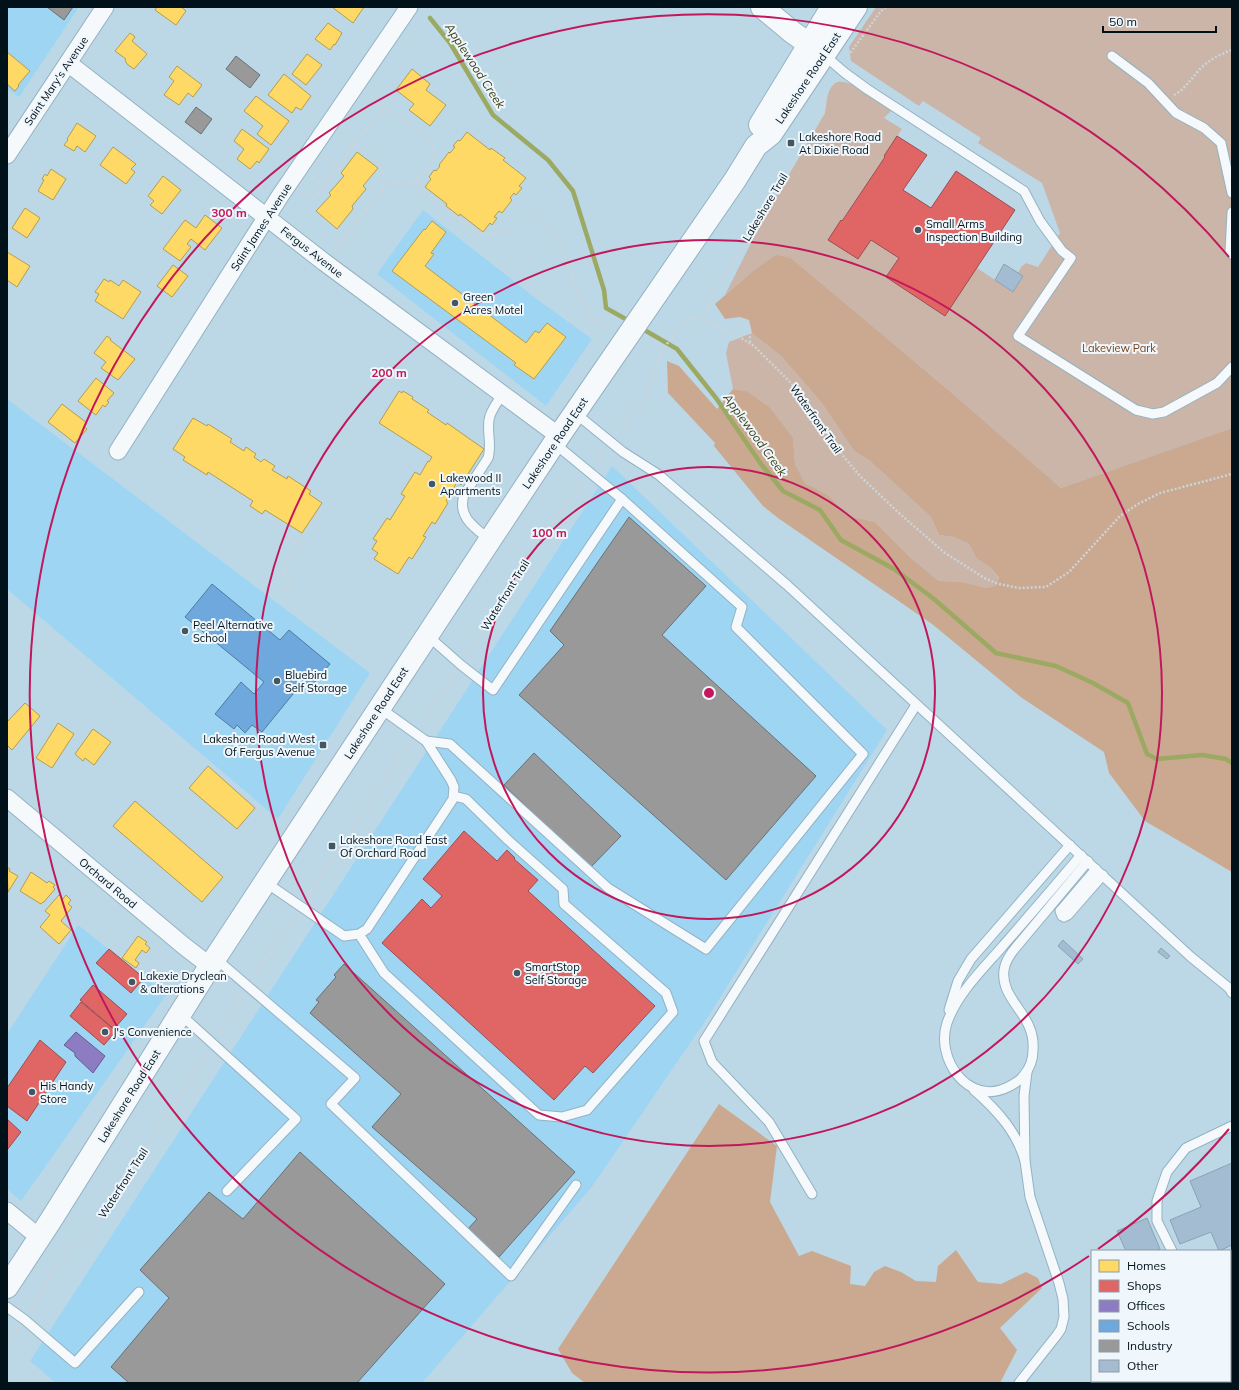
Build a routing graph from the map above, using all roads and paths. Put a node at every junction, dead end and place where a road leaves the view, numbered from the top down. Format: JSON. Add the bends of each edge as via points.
{"nodes":[{"id":1,"x":105,"y":7,"type":"edge"},
{"id":2,"x":409,"y":7,"type":"edge"},
{"id":3,"x":762,"y":7,"type":"edge"},
{"id":4,"x":832,"y":7,"type":"edge"},
{"id":5,"x":856,"y":7,"type":"edge"},
{"id":6,"x":886,"y":7,"type":"edge"},
{"id":7,"x":816,"y":49,"type":"junction"},
{"id":8,"x":1232,"y":50,"type":"edge"},
{"id":9,"x":848,"y":56,"type":"dead end"},
{"id":10,"x":1112,"y":56,"type":"dead end"},
{"id":11,"x":68,"y":63,"type":"junction"},
{"id":12,"x":369,"y":92,"type":"dead end"},
{"id":13,"x":824,"y":94,"type":"dead end"},
{"id":14,"x":1164,"y":100,"type":"junction"},
{"id":15,"x":385,"y":106,"type":"junction"},
{"id":16,"x":340,"y":136,"type":"dead end"},
{"id":17,"x":353,"y":145,"type":"junction"},
{"id":18,"x":7,"y":154,"type":"edge"},
{"id":19,"x":325,"y":157,"type":"dead end"},
{"id":20,"x":338,"y":167,"type":"junction"},
{"id":21,"x":312,"y":177,"type":"dead end"},
{"id":22,"x":419,"y":182,"type":"junction"},
{"id":23,"x":384,"y":183,"type":"junction"},
{"id":24,"x":324,"y":186,"type":"junction"},
{"id":25,"x":302,"y":192,"type":"dead end"},
{"id":26,"x":1232,"y":194,"type":"edge"},
{"id":27,"x":523,"y":209,"type":"dead end"},
{"id":28,"x":1232,"y":212,"type":"edge"},
{"id":29,"x":267,"y":218,"type":"junction"},
{"id":30,"x":516,"y":234,"type":"dead end"},
{"id":31,"x":1232,"y":254,"type":"edge"},
{"id":32,"x":324,"y":262,"type":"junction"},
{"id":33,"x":704,"y":322,"type":"junction"},
{"id":34,"x":607,"y":328,"type":"dead end"},
{"id":35,"x":726,"y":331,"type":"junction"},
{"id":36,"x":750,"y":344,"type":"junction"},
{"id":37,"x":1232,"y":367,"type":"edge"},
{"id":38,"x":502,"y":395,"type":"junction"},
{"id":39,"x":575,"y":413,"type":"junction"},
{"id":40,"x":557,"y":439,"type":"junction"},
{"id":41,"x":610,"y":443,"type":"junction"},
{"id":42,"x":118,"y":450,"type":"dead end"},
{"id":43,"x":589,"y":472,"type":"junction"},
{"id":44,"x":1232,"y":474,"type":"edge"},
{"id":45,"x":622,"y":499,"type":"junction"},
{"id":46,"x":323,"y":506,"type":"dead end"},
{"id":47,"x":266,"y":514,"type":"dead end"},
{"id":48,"x":490,"y":540,"type":"junction"},
{"id":49,"x":297,"y":545,"type":"junction"},
{"id":50,"x":283,"y":591,"type":"dead end"},
{"id":51,"x":427,"y":635,"type":"junction"},
{"id":52,"x":470,"y":650,"type":"dead end"},
{"id":53,"x":451,"y":680,"type":"dead end"},
{"id":54,"x":916,"y":705,"type":"junction"},
{"id":55,"x":380,"y":708,"type":"junction"},
{"id":56,"x":426,"y":720,"type":"dead end"},
{"id":57,"x":426,"y":741,"type":"junction"},
{"id":58,"x":407,"y":748,"type":"dead end"},
{"id":59,"x":454,"y":796,"type":"junction"},
{"id":60,"x":7,"y":798,"type":"edge"},
{"id":61,"x":1070,"y":845,"type":"junction"},
{"id":62,"x":1085,"y":858,"type":"junction"},
{"id":63,"x":1100,"y":872,"type":"junction"},
{"id":64,"x":265,"y":882,"type":"junction"},
{"id":65,"x":306,"y":899,"type":"dead end"},
{"id":66,"x":297,"y":913,"type":"dead end"},
{"id":67,"x":359,"y":934,"type":"junction"},
{"id":68,"x":213,"y":962,"type":"junction"},
{"id":69,"x":254,"y":976,"type":"dead end"},
{"id":70,"x":242,"y":993,"type":"dead end"},
{"id":71,"x":1232,"y":993,"type":"edge"},
{"id":72,"x":180,"y":1014,"type":"junction"},
{"id":73,"x":946,"y":1024,"type":"junction"},
{"id":74,"x":219,"y":1036,"type":"dead end"},
{"id":75,"x":209,"y":1052,"type":"dead end"},
{"id":76,"x":1028,"y":1069,"type":"junction"},
{"id":77,"x":971,"y":1088,"type":"junction"},
{"id":78,"x":1232,"y":1126,"type":"edge"},
{"id":79,"x":1025,"y":1162,"type":"junction"},
{"id":80,"x":576,"y":1184,"type":"dead end"},
{"id":81,"x":227,"y":1191,"type":"dead end"},
{"id":82,"x":812,"y":1194,"type":"dead end"},
{"id":83,"x":7,"y":1211,"type":"edge"},
{"id":84,"x":40,"y":1238,"type":"junction"},
{"id":85,"x":1172,"y":1250,"type":"edge"},
{"id":86,"x":7,"y":1287,"type":"edge"},
{"id":87,"x":139,"y":1292,"type":"dead end"},
{"id":88,"x":7,"y":1307,"type":"edge"},
{"id":89,"x":33,"y":1309,"type":"dead end"},
{"id":90,"x":15,"y":1333,"type":"dead end"},
{"id":91,"x":7,"y":1342,"type":"edge"},
{"id":92,"x":1020,"y":1383,"type":"edge"}],
"edges":[{"from":1,"to":11,"type":"street","name":"Saint Mary's Avenue"},
{"from":2,"to":29,"type":"street","name":"Saint James Avenue"},
{"from":3,"to":7,"type":"main road"},
{"from":4,"to":7,"type":"main road","name":"Lakeshore Road East"},
{"from":5,"to":7,"type":"main road","name":"Lakeshore Road East"},
{"from":6,"to":9,"type":"path"},
{"from":7,"to":37,"type":"lane","via":[[867,89],[1024,191],[1040,221],[1062,251],[1072,258],[1018,336],[1136,410],[1153,414],[1164,412],[1217,384]]},
{"from":7,"to":39,"type":"main road","name":"Lakeshore Road East","via":[[771,134],[756,146]]},
{"from":8,"to":14,"type":"path","via":[[1213,58],[1200,69],[1188,85]]},
{"from":10,"to":14,"type":"lane","via":[[1148,83]]},
{"from":11,"to":18,"type":"street","name":"Saint Mary's Avenue"},
{"from":11,"to":29,"type":"street","name":"Fergus Avenue"},
{"from":12,"to":15,"type":"path"},
{"from":13,"to":33,"type":"path","name":"Lakeshore Trail","via":[[824,106],[819,119],[712,296]]},
{"from":14,"to":26,"type":"lane","via":[[1176,113],[1204,128],[1221,143]]},
{"from":15,"to":17,"type":"path"},
{"from":15,"to":22,"type":"path","via":[[431,141],[434,148],[432,164],[418,179]]},
{"from":16,"to":17,"type":"path"},
{"from":17,"to":20,"type":"path"},
{"from":17,"to":23,"type":"path","via":[[379,164]]},
{"from":19,"to":20,"type":"path"},
{"from":20,"to":24,"type":"path"},
{"from":21,"to":24,"type":"path"},
{"from":22,"to":23,"type":"path"},
{"from":22,"to":30,"type":"path","via":[[420,188],[476,232],[488,234],[505,231]]},
{"from":23,"to":32,"type":"path","via":[[382,190]]},
{"from":24,"to":25,"type":"path","via":[[313,201]]},
{"from":27,"to":34,"type":"path","via":[[553,233],[562,250],[577,294],[589,314]]},
{"from":28,"to":31,"type":"lane"},
{"from":29,"to":32,"type":"street","name":"Fergus Avenue"},
{"from":29,"to":42,"type":"street","name":"Saint James Avenue"},
{"from":32,"to":38,"type":"street","name":"Fergus Avenue"},
{"from":33,"to":35,"type":"path","name":"Waterfront Trail"},
{"from":33,"to":41,"type":"path","name":"Waterfront Trail","via":[[687,318],[681,323],[661,354],[644,400]]},
{"from":35,"to":36,"type":"path","name":"Waterfront Trail"},
{"from":35,"to":36,"type":"path","via":[[730,326],[741,322],[749,329]]},
{"from":36,"to":44,"type":"path","name":"Waterfront Trail","via":[[790,381],[844,458],[860,476],[945,553],[986,579],[999,584],[1019,588],[1046,587],[1069,572],[1120,516],[1138,504],[1160,493]]},
{"from":38,"to":40,"type":"street","name":"Fergus Avenue"},
{"from":38,"to":48,"type":"lane","via":[[488,421],[488,458],[463,500],[464,513],[471,526]]},
{"from":39,"to":40,"type":"main road","name":"Lakeshore Road East"},
{"from":39,"to":41,"type":"lane"},
{"from":40,"to":43,"type":"lane"},
{"from":40,"to":48,"type":"main road","name":"Lakeshore Road East"},
{"from":41,"to":43,"type":"path","name":"Waterfront Trail"},
{"from":41,"to":54,"type":"lane","via":[[660,475],[788,586]]},
{"from":43,"to":45,"type":"lane"},
{"from":43,"to":52,"type":"path","name":"Waterfront Trail","via":[[536,545]]},
{"from":45,"to":51,"type":"lane","via":[[493,690]]},
{"from":45,"to":57,"type":"lane","via":[[742,607],[736,627],[863,754],[716,936],[706,948],[608,888],[450,744]]},
{"from":46,"to":49,"type":"path"},
{"from":47,"to":49,"type":"path","via":[[278,522]]},
{"from":48,"to":51,"type":"main road","name":"Lakeshore Road East"},
{"from":49,"to":50,"type":"path","via":[[283,569],[290,583]]},
{"from":51,"to":55,"type":"main road","name":"Lakeshore Road East"},
{"from":53,"to":56,"type":"path"},
{"from":54,"to":61,"type":"lane"},
{"from":54,"to":82,"type":"lane","via":[[704,1041],[712,1062],[769,1122]]},
{"from":55,"to":57,"type":"lane"},
{"from":55,"to":64,"type":"main road","name":"Lakeshore Road East"},
{"from":57,"to":59,"type":"lane","via":[[451,780]]},
{"from":58,"to":65,"type":"path"},
{"from":59,"to":67,"type":"lane","via":[[367,929]]},
{"from":59,"to":67,"type":"lane","via":[[466,799],[562,890],[564,904],[666,993],[673,1012],[587,1110],[562,1117],[539,1115],[384,973]]},
{"from":60,"to":68,"type":"street","name":"Orchard Road","via":[[178,941]]},
{"from":61,"to":62,"type":"lane"},
{"from":61,"to":73,"type":"lane","via":[[971,959],[956,988]]},
{"from":62,"to":63,"type":"lane"},
{"from":62,"to":73,"type":"lane","via":[[976,977],[955,1006]]},
{"from":62,"to":76,"type":"lane","via":[[1016,946],[1005,966],[1006,989],[1026,1018],[1033,1036],[1033,1052]]},
{"from":63,"to":63,"type":"lane","via":[[1062,908],[1062,916],[1068,915]]},
{"from":63,"to":71,"type":"lane"},
{"from":64,"to":67,"type":"lane","via":[[344,936]]},
{"from":64,"to":68,"type":"main road","name":"Lakeshore Road East"},
{"from":66,"to":69,"type":"path"},
{"from":68,"to":72,"type":"main road","name":"Lakeshore Road East"},
{"from":68,"to":80,"type":"lane","via":[[355,1078],[331,1104],[511,1276]]},
{"from":70,"to":74,"type":"path"},
{"from":72,"to":81,"type":"lane","via":[[296,1119]]},
{"from":72,"to":84,"type":"main road","name":"Lakeshore Road East"},
{"from":73,"to":77,"type":"lane","via":[[944,1038],[948,1061]]},
{"from":75,"to":89,"type":"path","name":"Waterfront Trail","via":[[86,1239],[65,1254],[43,1287]]},
{"from":76,"to":77,"type":"lane","via":[[1021,1080],[1004,1089],[989,1092]]},
{"from":76,"to":79,"type":"lane","via":[[1024,1096]]},
{"from":77,"to":79,"type":"lane","via":[[992,1106],[1012,1132]]},
{"from":78,"to":85,"type":"lane","via":[[1186,1148],[1168,1172],[1157,1201],[1158,1221]]},
{"from":79,"to":92,"type":"lane","via":[[1030,1197],[1059,1283],[1064,1317],[1061,1329]]},
{"from":83,"to":84,"type":"street"},
{"from":84,"to":86,"type":"main road","name":"Lakeshore Road East"},
{"from":87,"to":88,"type":"lane","via":[[75,1363]]},
{"from":90,"to":91,"type":"path"}]}
